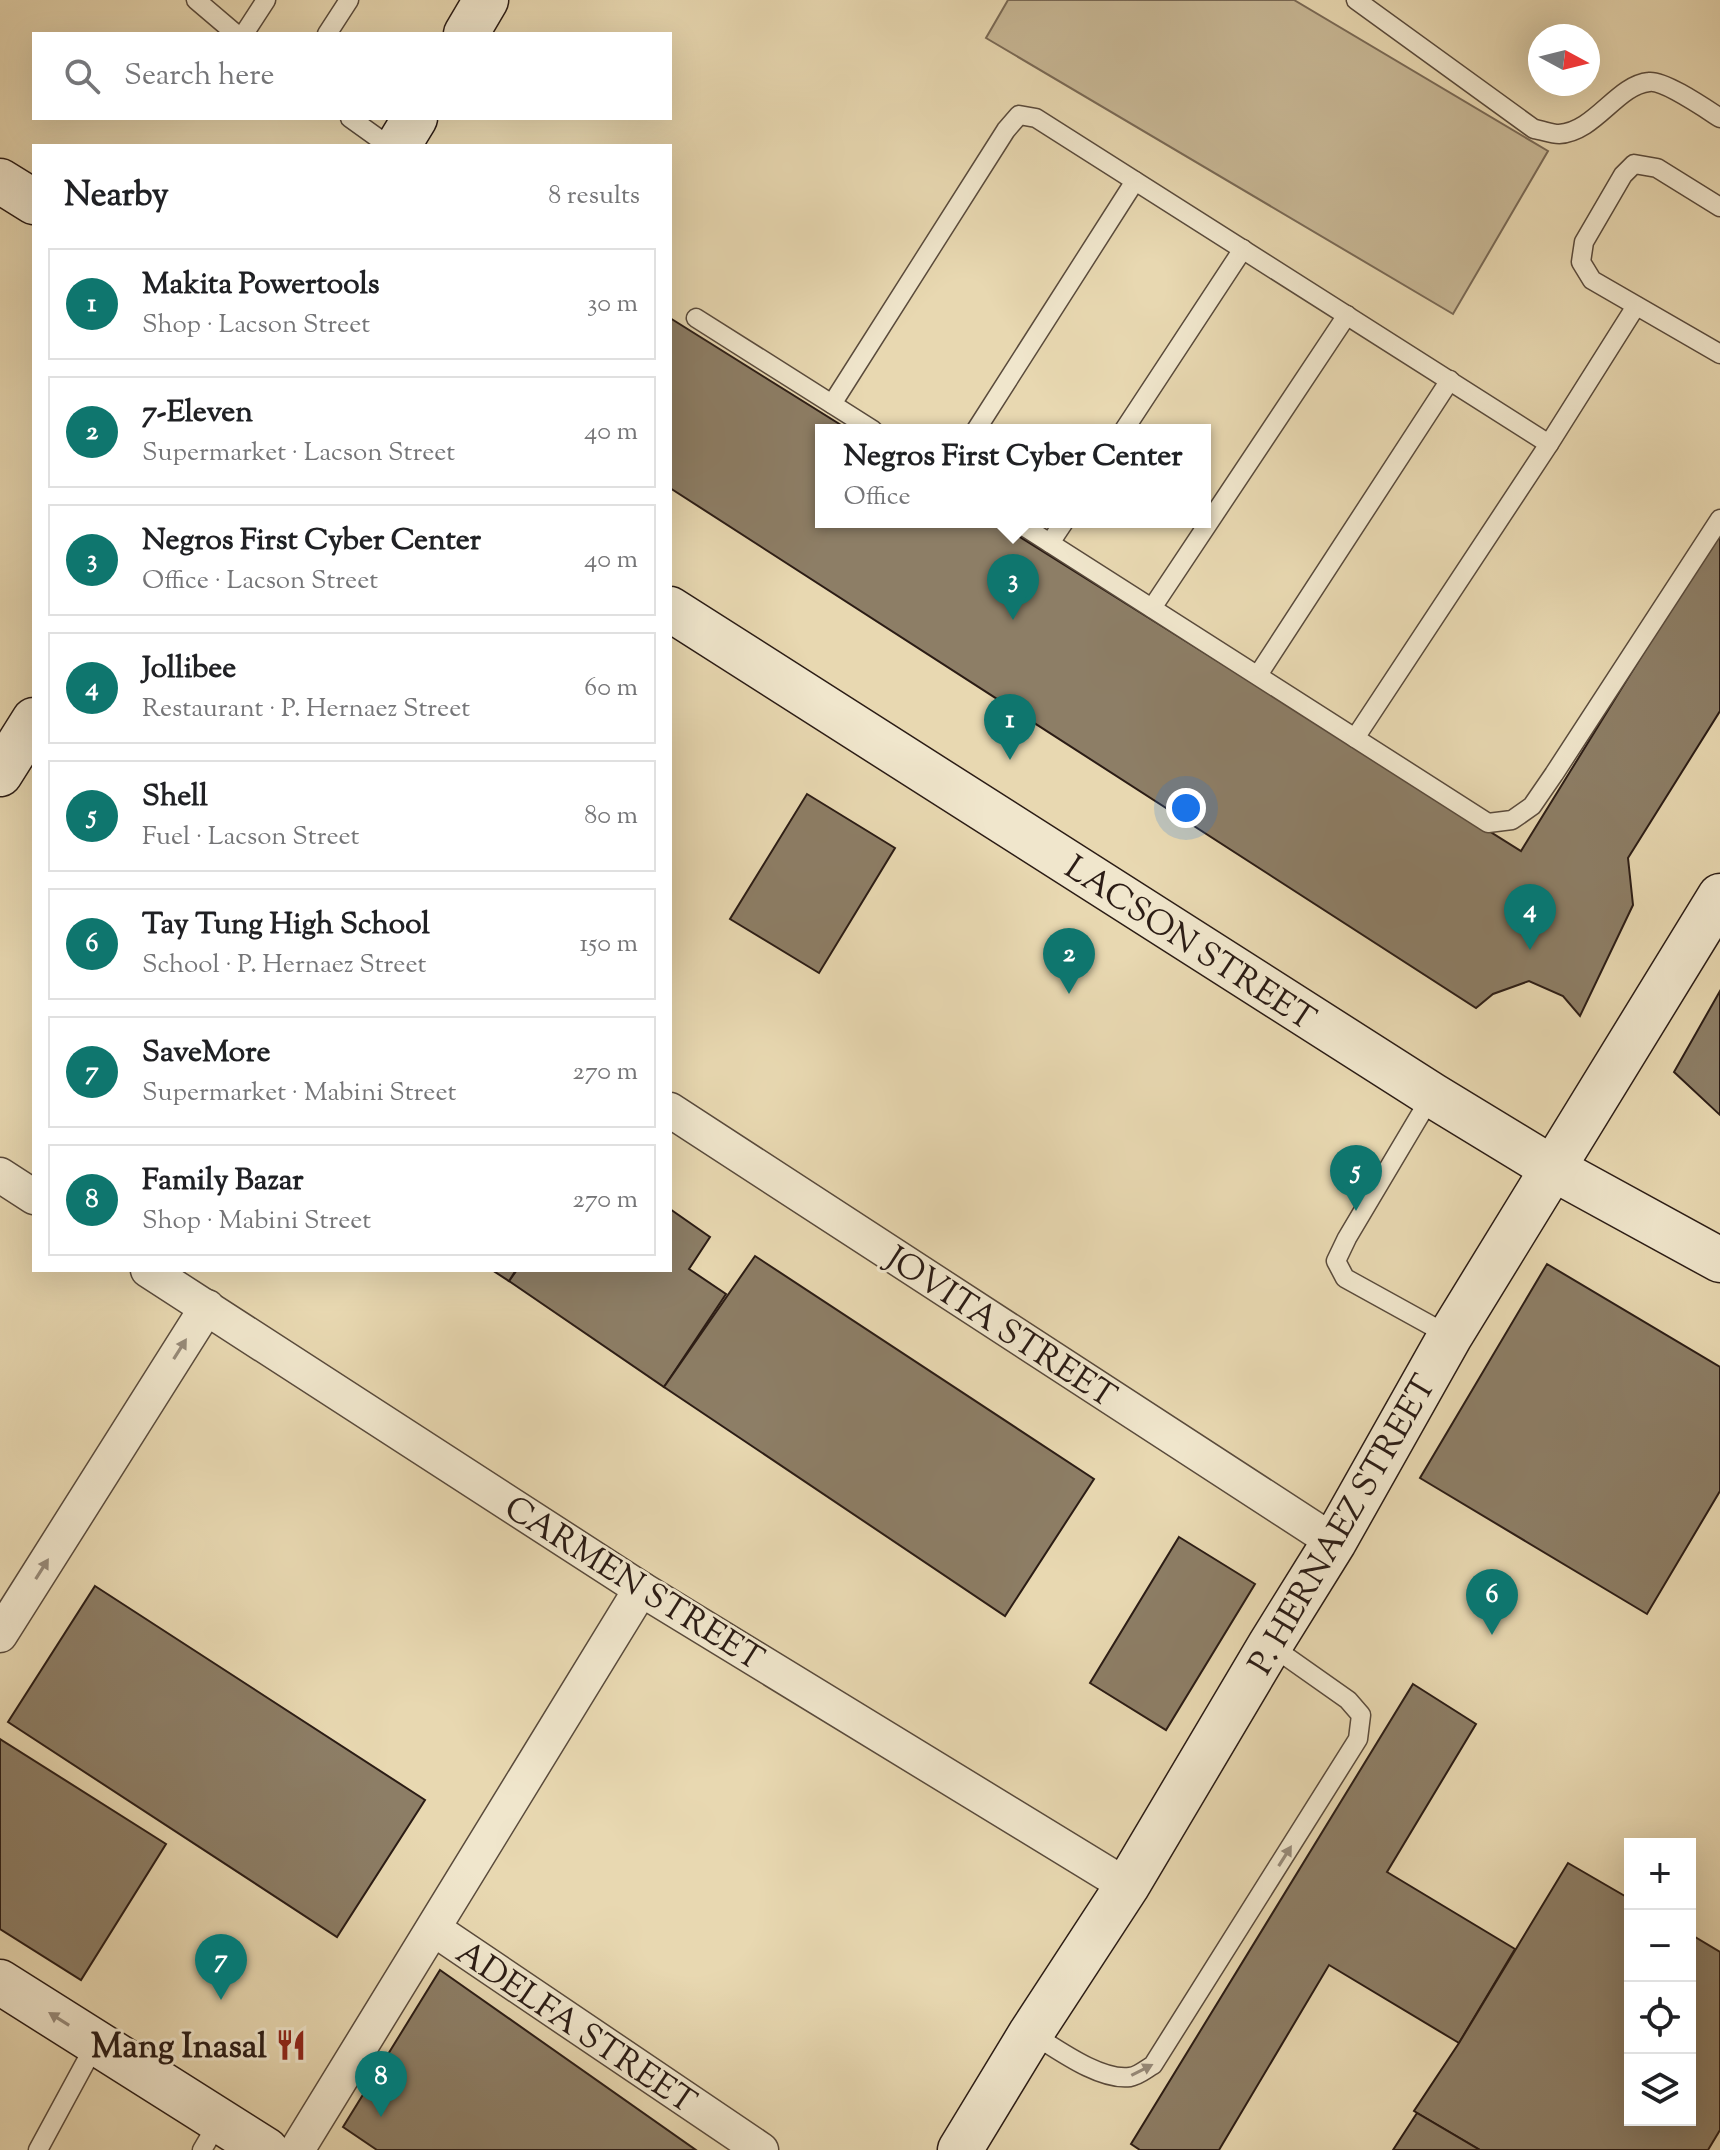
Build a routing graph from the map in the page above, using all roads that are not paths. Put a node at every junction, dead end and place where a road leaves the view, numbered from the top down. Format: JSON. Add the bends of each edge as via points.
{"nodes":[{"id":1,"x":196,"y":0,"type":"edge"},
{"id":2,"x":266,"y":0,"type":"edge"},
{"id":3,"x":349,"y":0,"type":"edge"},
{"id":4,"x":486,"y":0,"type":"edge"},
{"id":5,"x":1356,"y":0,"type":"edge"},
{"id":6,"x":234,"y":32,"type":"edge"},
{"id":7,"x":245,"y":32,"type":"edge"},
{"id":8,"x":328,"y":32,"type":"edge"},
{"id":9,"x":467,"y":32,"type":"edge"},
{"id":10,"x":1720,"y":118,"type":"edge"},
{"id":11,"x":353,"y":120,"type":"edge"},
{"id":12,"x":414,"y":120,"type":"edge"},
{"id":13,"x":386,"y":144,"type":"edge"},
{"id":14,"x":399,"y":144,"type":"edge"},
{"id":15,"x":0,"y":181,"type":"edge"},
{"id":16,"x":1135,"y":181,"type":"junction"},
{"id":17,"x":32,"y":201,"type":"edge"},
{"id":18,"x":1720,"y":207,"type":"edge"},
{"id":19,"x":1243,"y":249,"type":"junction"},
{"id":20,"x":1636,"y":306,"type":"junction"},
{"id":21,"x":1347,"y":315,"type":"junction"},
{"id":22,"x":696,"y":318,"type":"dead end"},
{"id":23,"x":1720,"y":354,"type":"edge"},
{"id":24,"x":1450,"y":380,"type":"junction"},
{"id":25,"x":832,"y":404,"type":"junction"},
{"id":26,"x":864,"y":424,"type":"edge"},
{"id":27,"x":980,"y":424,"type":"edge"},
{"id":28,"x":1128,"y":424,"type":"edge"},
{"id":29,"x":1549,"y":444,"type":"junction"},
{"id":30,"x":1211,"y":519,"type":"edge"},
{"id":31,"x":1720,"y":519,"type":"edge"},
{"id":32,"x":1026,"y":528,"type":"edge"},
{"id":33,"x":1060,"y":528,"type":"edge"},
{"id":34,"x":1205,"y":528,"type":"edge"},
{"id":35,"x":1050,"y":543,"type":"junction"},
{"id":36,"x":1152,"y":608,"type":"junction"},
{"id":37,"x":672,"y":610,"type":"edge"},
{"id":38,"x":1258,"y":675,"type":"junction"},
{"id":39,"x":32,"y":723,"type":"edge"},
{"id":40,"x":1355,"y":738,"type":"junction"},
{"id":41,"x":0,"y":774,"type":"edge"},
{"id":42,"x":1720,"y":896,"type":"edge"},
{"id":43,"x":1432,"y":1095,"type":"junction"},
{"id":44,"x":672,"y":1111,"type":"edge"},
{"id":45,"x":1552,"y":1168,"type":"junction"},
{"id":46,"x":0,"y":1175,"type":"edge"},
{"id":47,"x":32,"y":1196,"type":"edge"},
{"id":48,"x":1720,"y":1260,"type":"edge"},
{"id":49,"x":151,"y":1272,"type":"edge"},
{"id":50,"x":207,"y":1307,"type":"junction"},
{"id":51,"x":1450,"y":1336,"type":"junction"},
{"id":52,"x":1334,"y":1542,"type":"junction"},
{"id":53,"x":641,"y":1589,"type":"junction"},
{"id":54,"x":0,"y":1635,"type":"edge"},
{"id":55,"x":1270,"y":1645,"type":"junction"},
{"id":56,"x":1127,"y":1886,"type":"junction"},
{"id":57,"x":434,"y":1929,"type":"junction"},
{"id":58,"x":0,"y":1982,"type":"edge"},
{"id":59,"x":1031,"y":2033,"type":"junction"},
{"id":60,"x":96,"y":2043,"type":"junction"},
{"id":61,"x":210,"y":2135,"type":"edge"},
{"id":62,"x":38,"y":2150,"type":"edge"},
{"id":63,"x":266,"y":2150,"type":"edge"},
{"id":64,"x":297,"y":2150,"type":"edge"},
{"id":65,"x":761,"y":2150,"type":"edge"},
{"id":66,"x":960,"y":2150,"type":"edge"}],
"edges":[{"from":1,"to":6,"type":"lane"},
{"from":2,"to":7,"type":"lane"},
{"from":3,"to":8,"type":"lane"},
{"from":4,"to":9,"type":"main road"},
{"from":5,"to":10,"type":"lane","via":[[1534,129],[1558,134],[1582,128],[1634,87],[1651,81]]},
{"from":11,"to":13,"type":"lane"},
{"from":12,"to":14,"type":"main road"},
{"from":15,"to":17,"type":"main road"},
{"from":16,"to":19,"type":"lane"},
{"from":16,"to":25,"type":"lane","via":[[1036,118],[1019,115]]},
{"from":16,"to":27,"type":"lane"},
{"from":18,"to":20,"type":"lane","via":[[1657,168],[1634,164],[1623,175],[1584,242],[1581,262],[1592,280]]},
{"from":19,"to":21,"type":"lane"},
{"from":19,"to":28,"type":"lane"},
{"from":20,"to":23,"type":"lane"},
{"from":20,"to":29,"type":"lane"},
{"from":21,"to":24,"type":"lane"},
{"from":21,"to":30,"type":"lane"},
{"from":22,"to":25,"type":"lane"},
{"from":24,"to":29,"type":"lane"},
{"from":24,"to":38,"type":"lane"},
{"from":25,"to":26,"type":"lane"},
{"from":29,"to":40,"type":"lane"},
{"from":31,"to":40,"type":"lane","via":[[1532,806],[1512,820],[1488,823]]},
{"from":32,"to":35,"type":"lane"},
{"from":33,"to":35,"type":"lane"},
{"from":34,"to":36,"type":"lane"},
{"from":35,"to":36,"type":"lane"},
{"from":36,"to":38,"type":"lane"},
{"from":37,"to":43,"type":"main road","name":"LACSON STREET"},
{"from":38,"to":40,"type":"lane"},
{"from":39,"to":41,"type":"main road"},
{"from":42,"to":45,"type":"main road","name":"P. HERNAEZ STREET"},
{"from":43,"to":45,"type":"main road","name":"LACSON STREET"},
{"from":43,"to":51,"type":"lane","via":[[1336,1261],[1345,1278]]},
{"from":44,"to":52,"type":"street","name":"JOVITA STREET"},
{"from":45,"to":48,"type":"main road","name":"LACSON STREET"},
{"from":45,"to":51,"type":"main road","name":"P. HERNAEZ STREET"},
{"from":46,"to":47,"type":"street"},
{"from":49,"to":50,"type":"street","name":"CARMEN STREET"},
{"from":50,"to":53,"type":"street","name":"CARMEN STREET"},
{"from":54,"to":50,"type":"street","one_way":true},
{"from":51,"to":52,"type":"main road","name":"P. HERNAEZ STREET"},
{"from":52,"to":55,"type":"main road","name":"P. HERNAEZ STREET"},
{"from":53,"to":56,"type":"street","name":"CARMEN STREET"},
{"from":53,"to":57,"type":"street"},
{"from":55,"to":56,"type":"main road","name":"P. HERNAEZ STREET"},
{"from":59,"to":55,"type":"lane","one_way":true,"via":[[1109,2076],[1133,2077],[1153,2065],[1358,1739],[1361,1715],[1348,1700]]},
{"from":56,"to":59,"type":"main road","name":"P. HERNAEZ STREET"},
{"from":57,"to":64,"type":"street"},
{"from":57,"to":65,"type":"street","name":"ADELFA STREET"},
{"from":60,"to":58,"type":"main road","one_way":true},
{"from":59,"to":66,"type":"main road","name":"P. HERNAEZ STREET"},
{"from":60,"to":61,"type":"main road"},
{"from":60,"to":62,"type":"lane"},
{"from":61,"to":63,"type":"main road"}]}
